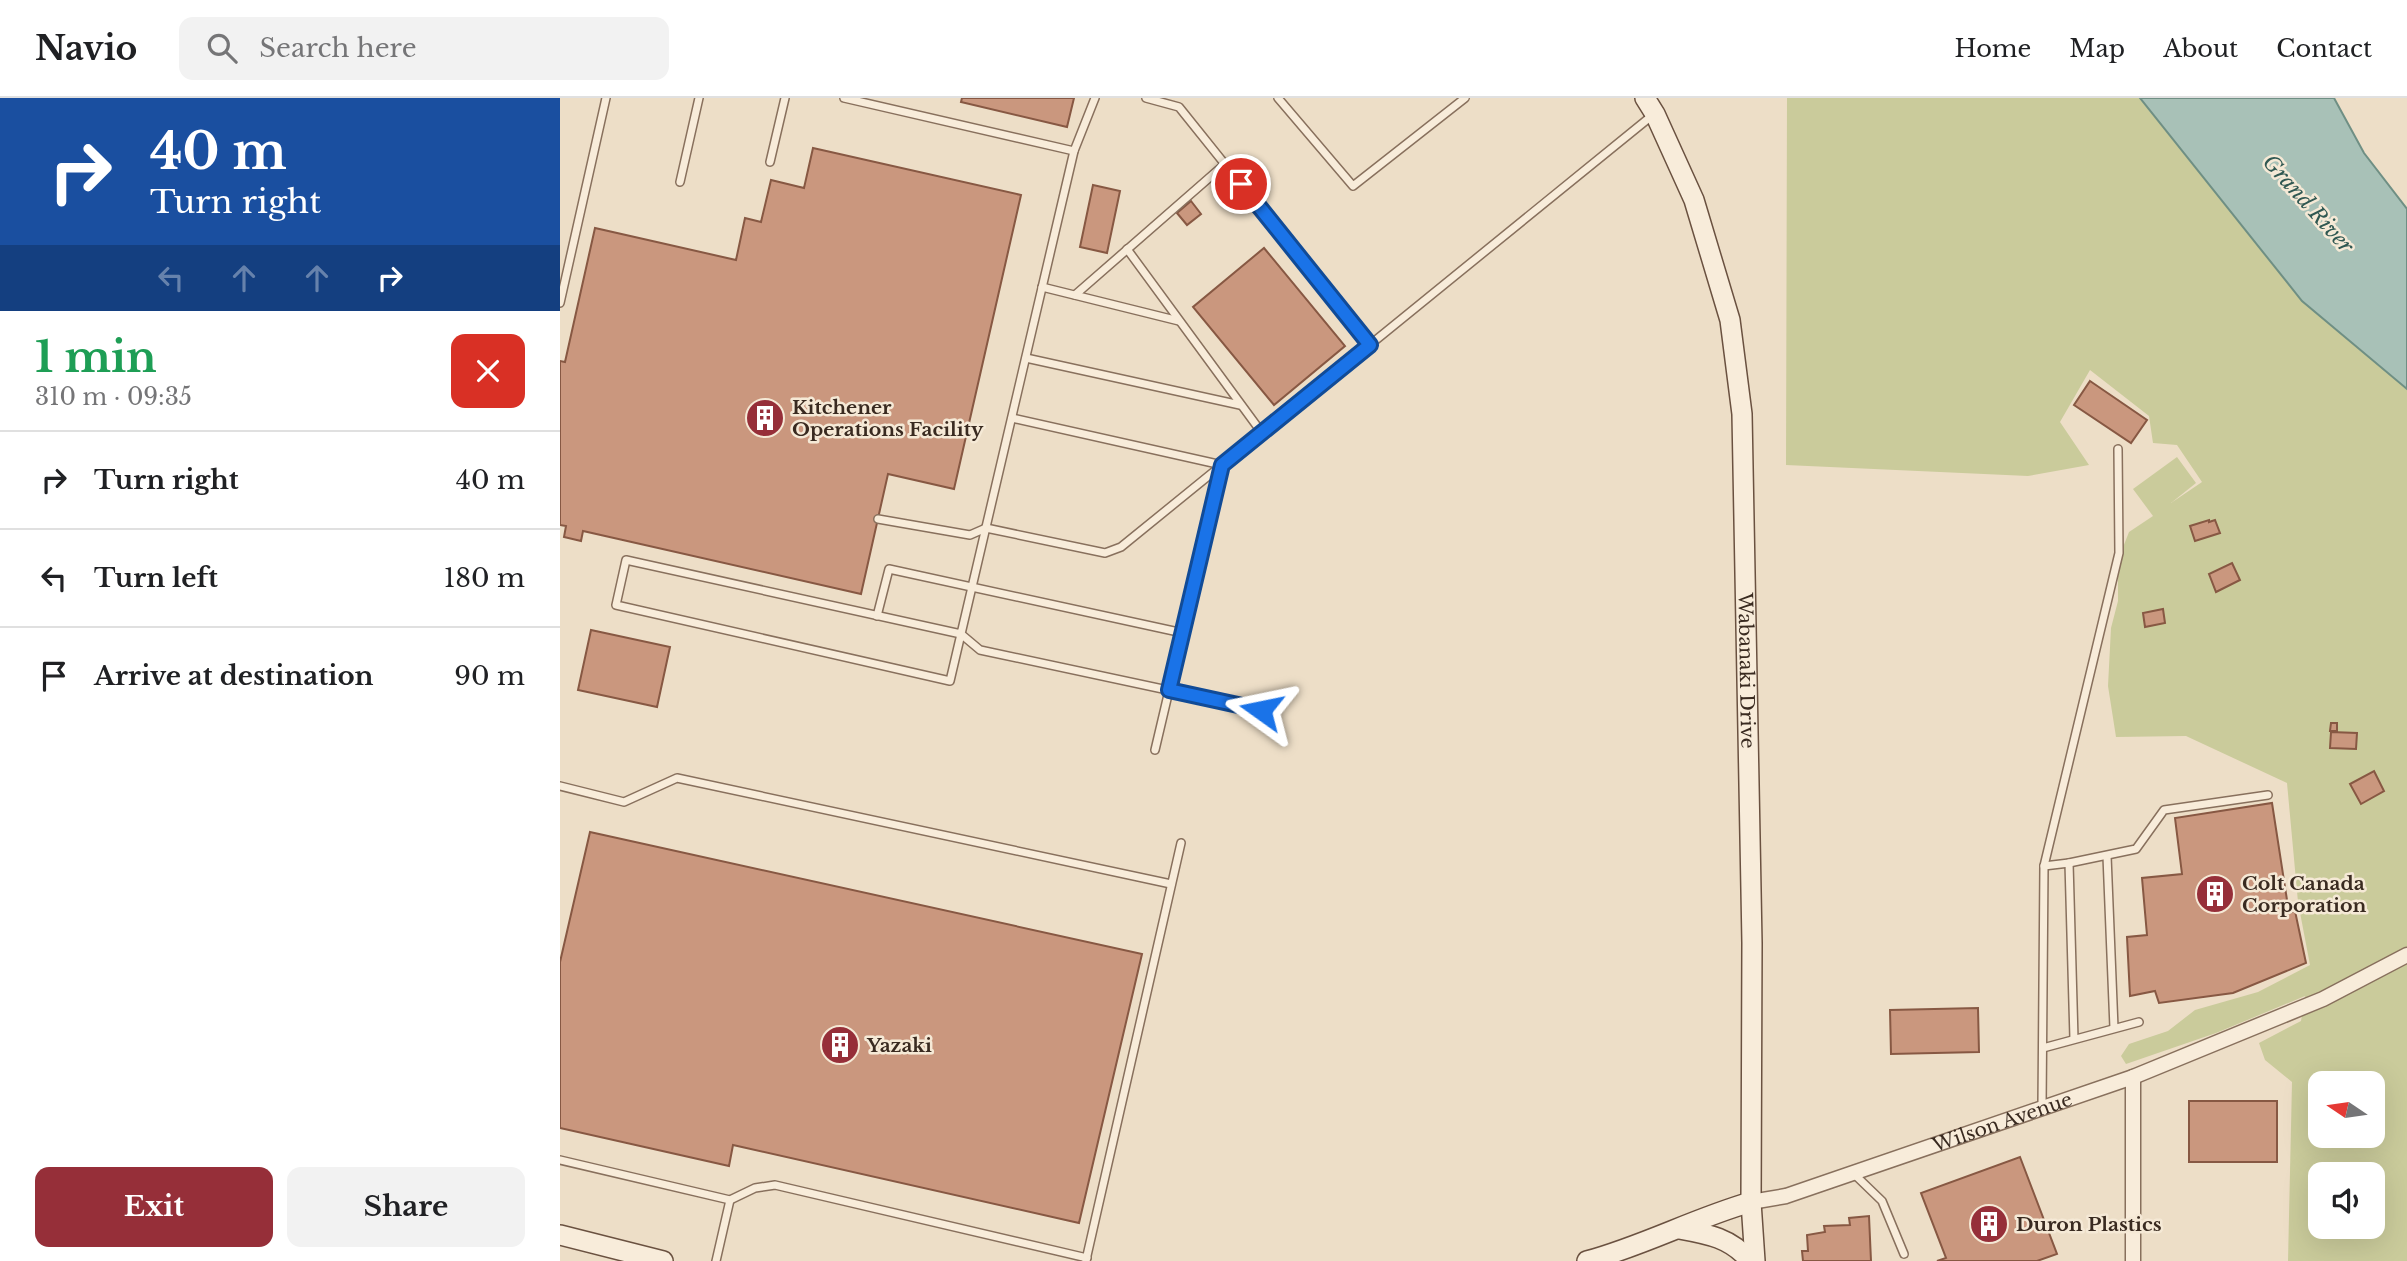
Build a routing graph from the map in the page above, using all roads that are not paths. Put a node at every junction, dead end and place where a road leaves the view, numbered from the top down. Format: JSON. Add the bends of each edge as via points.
{"nodes":[{"id":1,"x":606,"y":98,"type":"edge"},
{"id":2,"x":699,"y":98,"type":"edge"},
{"id":3,"x":785,"y":98,"type":"edge"},
{"id":4,"x":844,"y":98,"type":"edge"},
{"id":5,"x":1095,"y":98,"type":"edge"},
{"id":6,"x":1146,"y":98,"type":"edge"},
{"id":7,"x":1278,"y":98,"type":"edge"},
{"id":8,"x":1465,"y":98,"type":"edge"},
{"id":9,"x":1650,"y":106,"type":"edge"},
{"id":10,"x":1074,"y":151,"type":"junction"},
{"id":11,"x":770,"y":162,"type":"dead end"},
{"id":12,"x":1225,"y":164,"type":"junction"},
{"id":13,"x":680,"y":183,"type":"dead end"},
{"id":14,"x":1127,"y":250,"type":"junction"},
{"id":15,"x":1042,"y":287,"type":"junction"},
{"id":16,"x":1075,"y":295,"type":"junction"},
{"id":17,"x":560,"y":303,"type":"edge"},
{"id":18,"x":1179,"y":321,"type":"junction"},
{"id":19,"x":1370,"y":345,"type":"junction"},
{"id":20,"x":1026,"y":358,"type":"junction"},
{"id":21,"x":1241,"y":405,"type":"junction"},
{"id":22,"x":1012,"y":418,"type":"junction"},
{"id":23,"x":1262,"y":433,"type":"junction"},
{"id":24,"x":2118,"y":449,"type":"dead end"},
{"id":25,"x":1222,"y":465,"type":"junction"},
{"id":26,"x":878,"y":519,"type":"dead end"},
{"id":27,"x":986,"y":528,"type":"junction"},
{"id":28,"x":972,"y":587,"type":"junction"},
{"id":29,"x":877,"y":616,"type":"junction"},
{"id":30,"x":961,"y":634,"type":"junction"},
{"id":31,"x":1183,"y":634,"type":"junction"},
{"id":32,"x":1169,"y":690,"type":"junction"},
{"id":33,"x":1261,"y":710,"type":"dead end"},
{"id":34,"x":1155,"y":750,"type":"dead end"},
{"id":35,"x":560,"y":786,"type":"edge"},
{"id":36,"x":2268,"y":795,"type":"dead end"},
{"id":37,"x":1181,"y":843,"type":"dead end"},
{"id":38,"x":2107,"y":856,"type":"junction"},
{"id":39,"x":2069,"y":863,"type":"junction"},
{"id":40,"x":2044,"y":866,"type":"junction"},
{"id":41,"x":1171,"y":884,"type":"junction"},
{"id":42,"x":2407,"y":955,"type":"edge"},
{"id":43,"x":2139,"y":1022,"type":"dead end"},
{"id":44,"x":2115,"y":1028,"type":"junction"},
{"id":45,"x":2074,"y":1039,"type":"junction"},
{"id":46,"x":2043,"y":1048,"type":"junction"},
{"id":47,"x":2133,"y":1077,"type":"junction"},
{"id":48,"x":2042,"y":1108,"type":"junction"},
{"id":49,"x":560,"y":1160,"type":"edge"},
{"id":50,"x":1853,"y":1173,"type":"junction"},
{"id":51,"x":730,"y":1200,"type":"junction"},
{"id":52,"x":1751,"y":1202,"type":"junction"},
{"id":53,"x":1680,"y":1229,"type":"junction"},
{"id":54,"x":560,"y":1236,"type":"edge"},
{"id":55,"x":1904,"y":1254,"type":"dead end"},
{"id":56,"x":614,"y":1255,"type":"edge"},
{"id":57,"x":1086,"y":1259,"type":"edge"},
{"id":58,"x":663,"y":1261,"type":"edge"},
{"id":59,"x":716,"y":1261,"type":"edge"},
{"id":60,"x":1587,"y":1261,"type":"edge"},
{"id":61,"x":1752,"y":1261,"type":"edge"},
{"id":62,"x":2133,"y":1261,"type":"edge"}],
"edges":[{"from":1,"to":17,"type":"lane"},
{"from":2,"to":13,"type":"lane"},
{"from":3,"to":11,"type":"lane"},
{"from":4,"to":10,"type":"lane"},
{"from":5,"to":10,"type":"lane"},
{"from":6,"to":12,"type":"lane","via":[[1179,107]]},
{"from":7,"to":8,"type":"lane","via":[[1353,186]]},
{"from":9,"to":19,"type":"lane"},
{"from":9,"to":52,"type":"street","name":"Wabanaki Drive","via":[[1695,200],[1730,320],[1742,414],[1752,943]]},
{"from":10,"to":15,"type":"lane"},
{"from":12,"to":14,"type":"lane"},
{"from":12,"to":19,"type":"lane"},
{"from":14,"to":16,"type":"lane"},
{"from":14,"to":18,"type":"lane"},
{"from":15,"to":16,"type":"lane"},
{"from":15,"to":20,"type":"lane"},
{"from":16,"to":18,"type":"lane"},
{"from":18,"to":21,"type":"lane"},
{"from":19,"to":23,"type":"lane"},
{"from":20,"to":21,"type":"lane"},
{"from":20,"to":22,"type":"lane"},
{"from":21,"to":23,"type":"lane"},
{"from":22,"to":25,"type":"lane"},
{"from":22,"to":27,"type":"lane"},
{"from":23,"to":25,"type":"lane"},
{"from":24,"to":40,"type":"lane","via":[[2119,553]]},
{"from":25,"to":27,"type":"lane","via":[[1122,547],[1105,553]]},
{"from":25,"to":31,"type":"lane"},
{"from":26,"to":27,"type":"lane","via":[[970,535]]},
{"from":27,"to":28,"type":"lane"},
{"from":28,"to":29,"type":"lane","via":[[889,569]]},
{"from":28,"to":30,"type":"lane"},
{"from":28,"to":31,"type":"lane"},
{"from":29,"to":30,"type":"lane"},
{"from":29,"to":30,"type":"lane","via":[[626,560],[616,606],[950,681]]},
{"from":30,"to":32,"type":"lane","via":[[980,650]]},
{"from":31,"to":32,"type":"lane"},
{"from":32,"to":33,"type":"lane"},
{"from":32,"to":34,"type":"lane"},
{"from":35,"to":41,"type":"lane","via":[[624,802],[677,778]]},
{"from":36,"to":38,"type":"lane","via":[[2164,810],[2136,849]]},
{"from":37,"to":41,"type":"lane"},
{"from":38,"to":39,"type":"lane"},
{"from":38,"to":44,"type":"lane"},
{"from":39,"to":40,"type":"lane"},
{"from":39,"to":45,"type":"lane"},
{"from":40,"to":46,"type":"lane"},
{"from":41,"to":57,"type":"lane"},
{"from":42,"to":47,"type":"street","name":"Wilson Avenue","via":[[2323,999]]},
{"from":43,"to":44,"type":"lane"},
{"from":44,"to":45,"type":"lane"},
{"from":45,"to":46,"type":"lane"},
{"from":46,"to":48,"type":"lane"},
{"from":47,"to":48,"type":"street","name":"Wilson Avenue"},
{"from":47,"to":62,"type":"street"},
{"from":48,"to":50,"type":"street","name":"Wilson Avenue"},
{"from":49,"to":51,"type":"lane"},
{"from":50,"to":52,"type":"street","name":"Wilson Avenue","via":[[1786,1196]]},
{"from":50,"to":55,"type":"lane","via":[[1882,1201]]},
{"from":51,"to":57,"type":"lane","via":[[775,1185]]},
{"from":51,"to":59,"type":"lane"},
{"from":52,"to":53,"type":"street","name":"Wilson Avenue"},
{"from":52,"to":61,"type":"street","name":"Wabanaki Drive"},
{"from":53,"to":60,"type":"street","name":"Wilson Avenue"},
{"from":53,"to":61,"type":"street","via":[[1716,1235]]},
{"from":54,"to":56,"type":"street"},
{"from":56,"to":58,"type":"street"}]}
